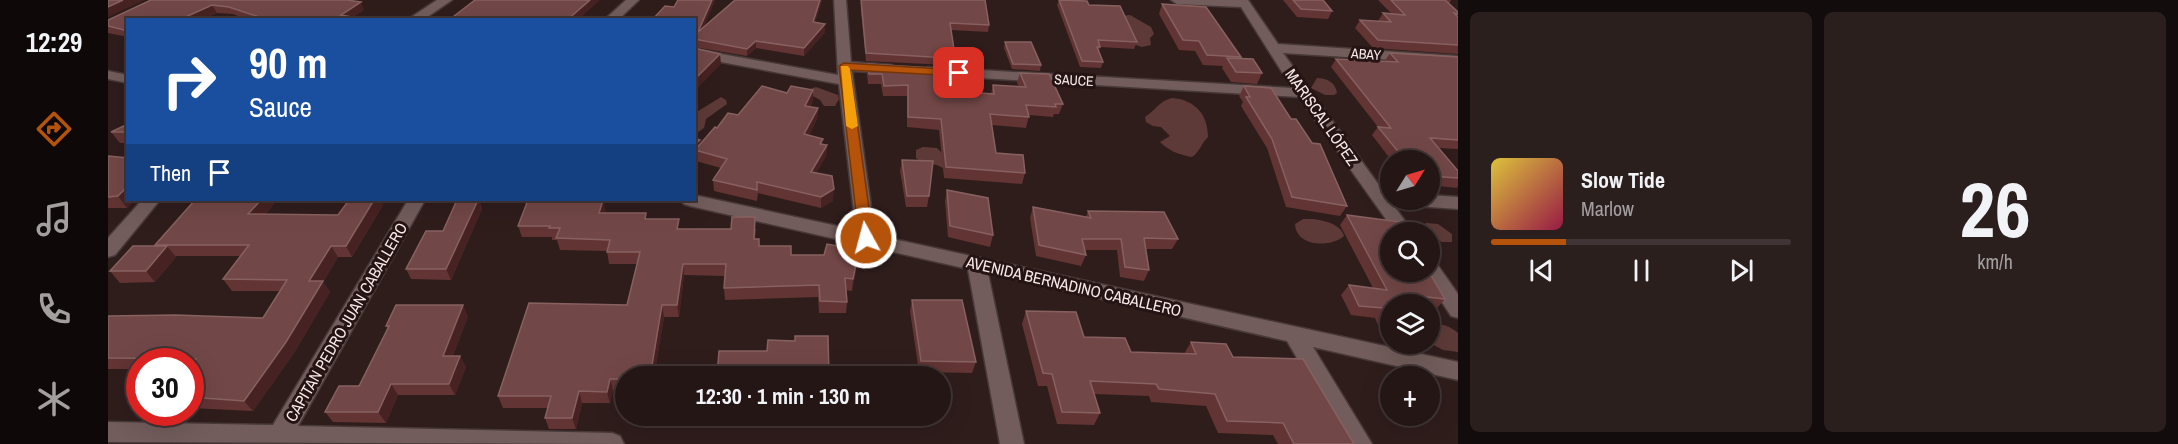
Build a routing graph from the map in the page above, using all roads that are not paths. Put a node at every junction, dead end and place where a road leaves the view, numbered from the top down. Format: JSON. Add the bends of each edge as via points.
{"nodes":[{"id":1,"x":446,"y":0,"type":"edge"},
{"id":2,"x":633,"y":0,"type":"edge"},
{"id":3,"x":840,"y":0,"type":"edge"},
{"id":4,"x":1177,"y":0,"type":"edge"},
{"id":5,"x":1243,"y":2,"type":"edge"},
{"id":6,"x":416,"y":18,"type":"edge"},
{"id":7,"x":612,"y":18,"type":"edge"},
{"id":8,"x":1274,"y":48,"type":"junction"},
{"id":9,"x":696,"y":53,"type":"edge"},
{"id":10,"x":1458,"y":60,"type":"edge"},
{"id":11,"x":845,"y":74,"type":"junction"},
{"id":12,"x":108,"y":75,"type":"edge"},
{"id":13,"x":126,"y":79,"type":"edge"},
{"id":14,"x":1303,"y":93,"type":"junction"},
{"id":15,"x":1380,"y":191,"type":"edge"},
{"id":16,"x":150,"y":201,"type":"edge"},
{"id":17,"x":415,"y":201,"type":"edge"},
{"id":18,"x":695,"y":201,"type":"edge"},
{"id":19,"x":1440,"y":202,"type":"edge"},
{"id":20,"x":1458,"y":203,"type":"edge"},
{"id":21,"x":866,"y":238,"type":"junction"},
{"id":22,"x":108,"y":250,"type":"edge"},
{"id":23,"x":976,"y":263,"type":"junction"},
{"id":24,"x":1439,"y":282,"type":"edge"},
{"id":25,"x":1458,"y":310,"type":"edge"},
{"id":26,"x":1295,"y":336,"type":"junction"},
{"id":27,"x":1458,"y":371,"type":"edge"},
{"id":28,"x":108,"y":432,"type":"edge"},
{"id":29,"x":278,"y":440,"type":"edge"},
{"id":30,"x":612,"y":444,"type":"edge"},
{"id":31,"x":1012,"y":444,"type":"edge"},
{"id":32,"x":1360,"y":444,"type":"edge"}],
"edges":[{"from":1,"to":6,"type":"street"},
{"from":2,"to":7,"type":"street"},
{"from":3,"to":11,"type":"street"},
{"from":4,"to":5,"type":"street"},
{"from":5,"to":8,"type":"street","name":"MARISCAL LÓPEZ"},
{"from":8,"to":10,"type":"street","name":"ABAY"},
{"from":8,"to":14,"type":"street","name":"MARISCAL LÓPEZ"},
{"from":9,"to":11,"type":"street","name":"SAUCE"},
{"from":11,"to":14,"type":"street","name":"SAUCE","via":[[909,70]]},
{"from":11,"to":21,"type":"street"},
{"from":12,"to":13,"type":"street"},
{"from":14,"to":15,"type":"street","name":"MARISCAL LÓPEZ"},
{"from":16,"to":22,"type":"street"},
{"from":17,"to":29,"type":"street","name":"CAPITAN PEDRO JUAN CABALLERO"},
{"from":18,"to":21,"type":"street","name":"AVENIDA BERNADINO CABALLERO"},
{"from":19,"to":20,"type":"street"},
{"from":21,"to":23,"type":"street","name":"AVENIDA BERNADINO CABALLERO"},
{"from":23,"to":26,"type":"street","name":"AVENIDA BERNADINO CABALLERO"},
{"from":23,"to":31,"type":"street"},
{"from":24,"to":25,"type":"street"},
{"from":26,"to":27,"type":"street","name":"AVENIDA BERNADINO CABALLERO"},
{"from":26,"to":32,"type":"street"},
{"from":28,"to":29,"type":"street"},
{"from":29,"to":30,"type":"street"}]}
